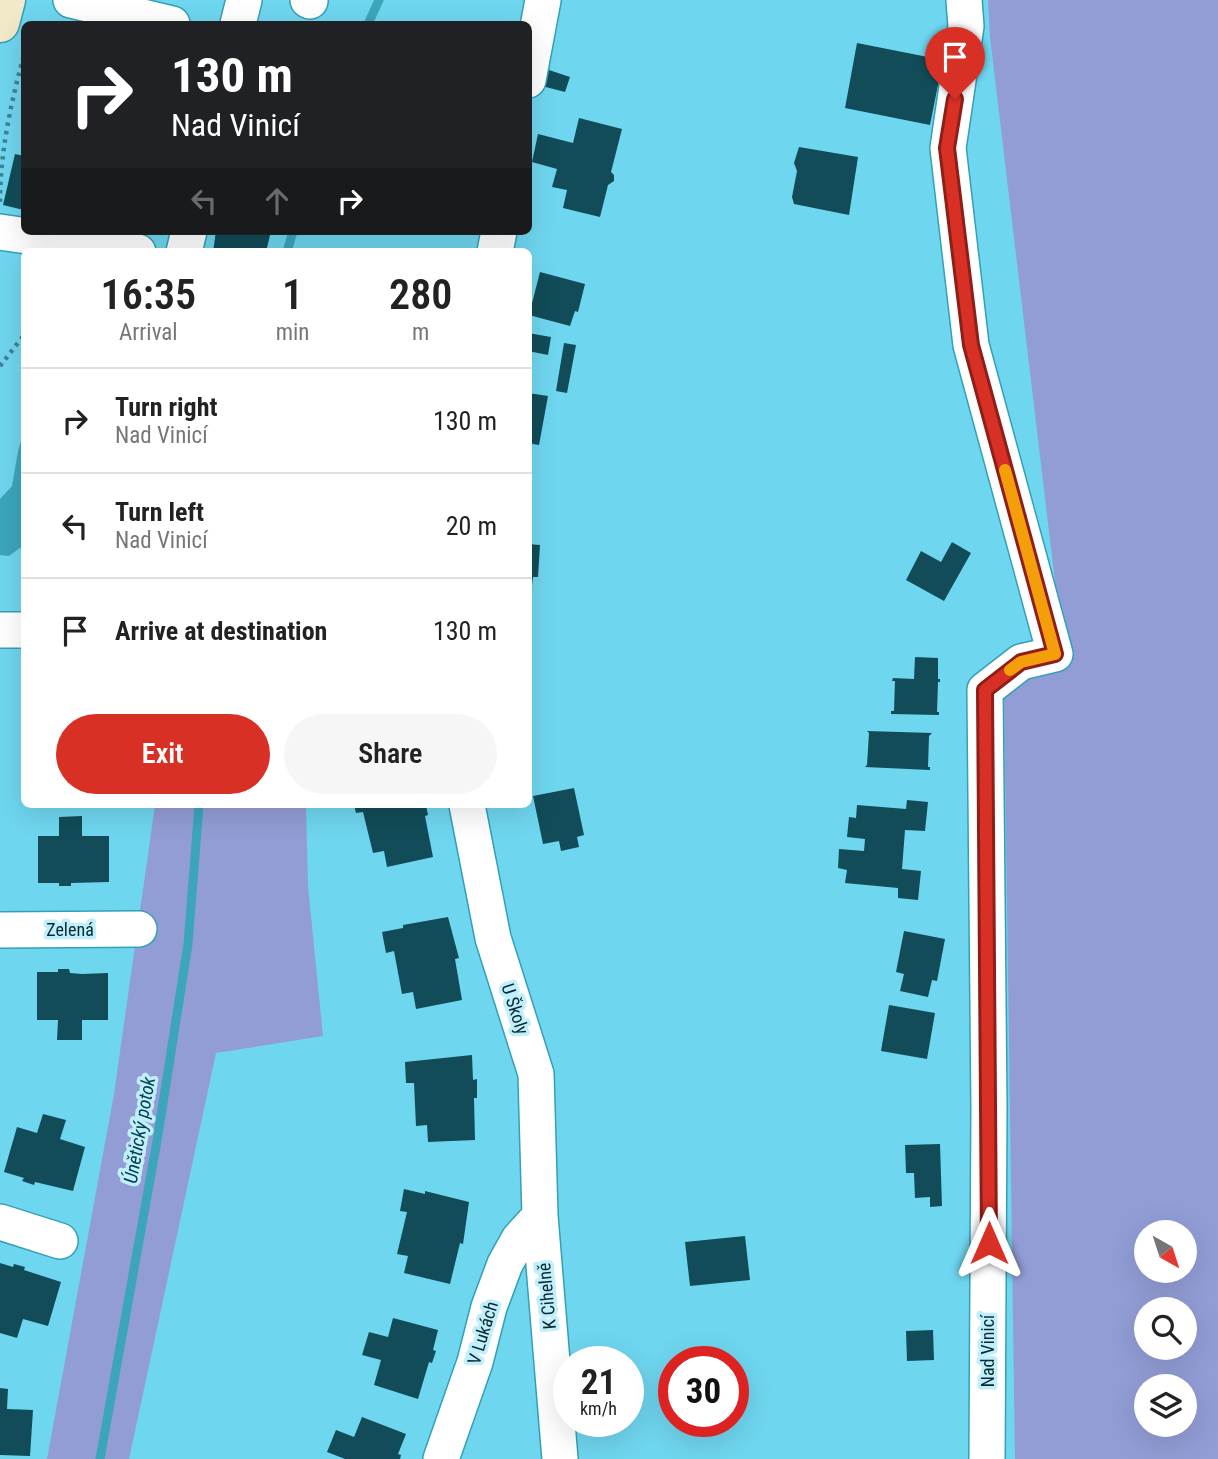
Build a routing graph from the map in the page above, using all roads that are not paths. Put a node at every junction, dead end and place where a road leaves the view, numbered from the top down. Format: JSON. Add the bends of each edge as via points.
{"nodes":[{"id":1,"x":6,"y":0,"type":"edge"},
{"id":2,"x":71,"y":0,"type":"edge"},
{"id":3,"x":244,"y":0,"type":"edge"},
{"id":4,"x":543,"y":0,"type":"edge"},
{"id":5,"x":964,"y":0,"type":"edge"},
{"id":6,"x":159,"y":21,"type":"edge"},
{"id":7,"x":239,"y":21,"type":"edge"},
{"id":8,"x":0,"y":23,"type":"edge"},
{"id":9,"x":532,"y":58,"type":"edge"},
{"id":10,"x":0,"y":232,"type":"edge"},
{"id":11,"x":110,"y":248,"type":"edge"},
{"id":12,"x":0,"y":630,"type":"edge"},
{"id":13,"x":21,"y":630,"type":"edge"},
{"id":14,"x":468,"y":808,"type":"edge"},
{"id":15,"x":139,"y":929,"type":"dead end"},
{"id":16,"x":0,"y":930,"type":"edge"},
{"id":17,"x":540,"y":1216,"type":"junction"},
{"id":18,"x":0,"y":1222,"type":"edge"},
{"id":19,"x":60,"y":1241,"type":"dead end"},
{"id":20,"x":440,"y":1459,"type":"edge"},
{"id":21,"x":560,"y":1459,"type":"edge"},
{"id":22,"x":987,"y":1459,"type":"edge"}],
"edges":[{"from":1,"to":8,"type":"street"},
{"from":2,"to":6,"type":"street"},
{"from":3,"to":7,"type":"street"},
{"from":4,"to":9,"type":"street"},
{"from":5,"to":22,"type":"street","name":"Nad Vinicí","via":[[966,26],[947,148],[971,345],[1055,654],[1021,662],[985,690]]},
{"from":10,"to":11,"type":"street"},
{"from":12,"to":13,"type":"street"},
{"from":14,"to":17,"type":"street","name":"U Školy","via":[[493,938],[536,1074]]},
{"from":15,"to":16,"type":"street","name":"Zelená"},
{"from":17,"to":20,"type":"street","name":"V Lukách","via":[[519,1239],[505,1265]]},
{"from":17,"to":21,"type":"street","name":"K Cihelně"},
{"from":18,"to":19,"type":"street"}]}
